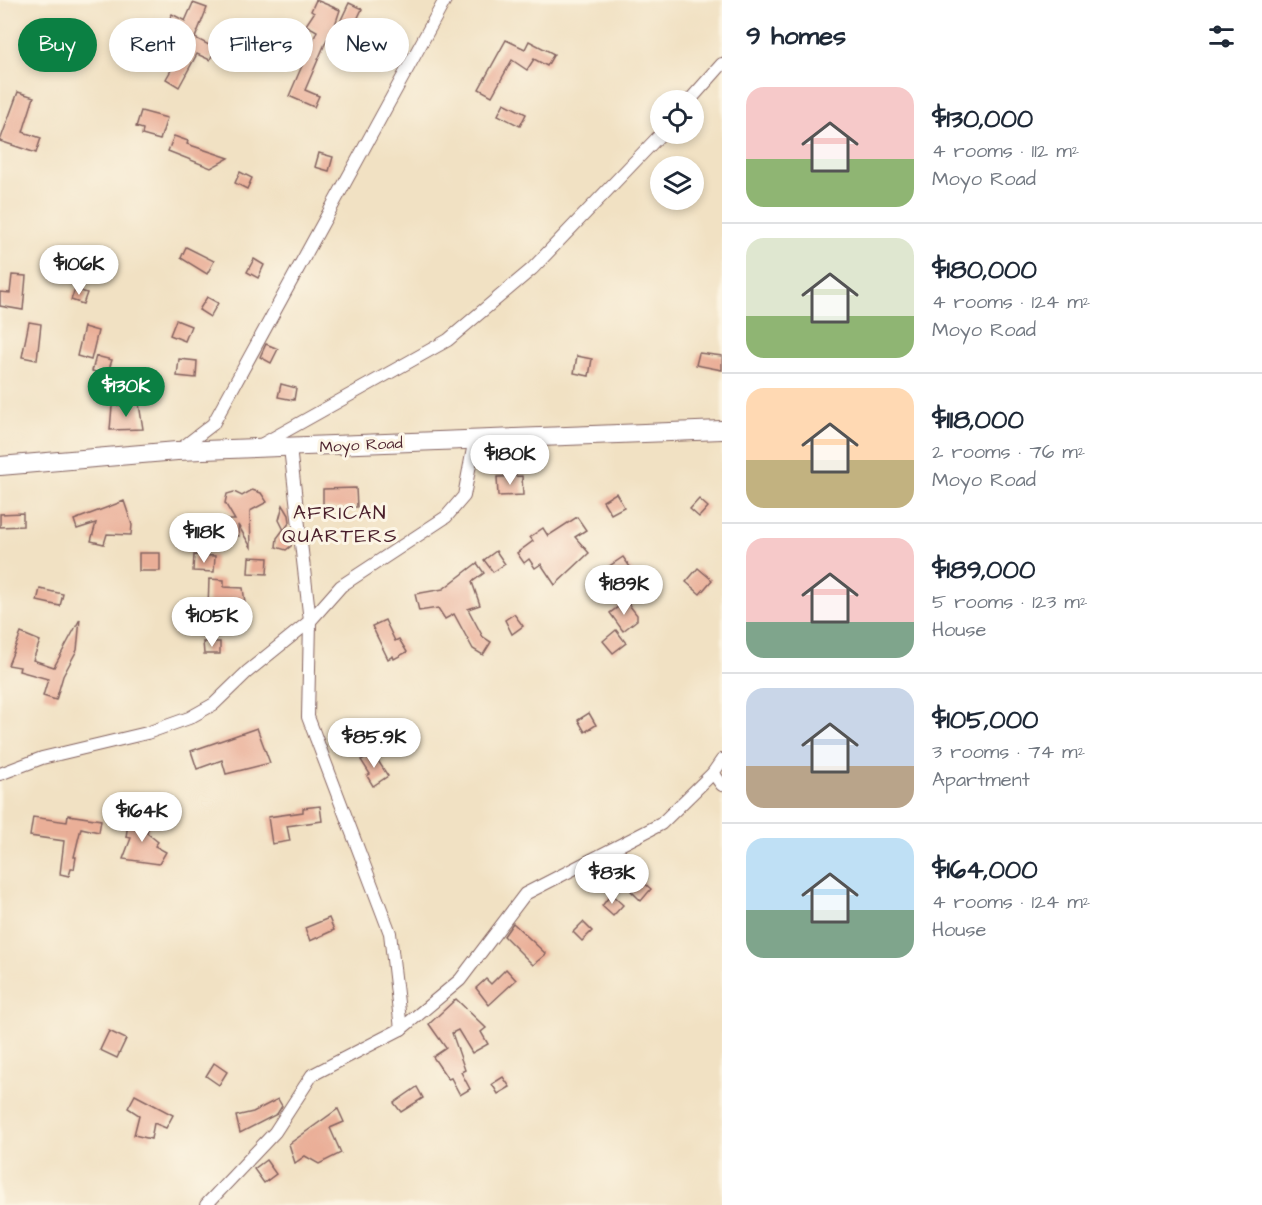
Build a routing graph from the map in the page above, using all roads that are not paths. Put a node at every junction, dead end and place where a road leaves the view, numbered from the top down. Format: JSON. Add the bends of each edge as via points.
{"nodes":[{"id":1,"x":445,"y":0,"type":"edge"},
{"id":2,"x":722,"y":64,"type":"edge"},
{"id":3,"x":699,"y":90,"type":"edge"},
{"id":4,"x":651,"y":144,"type":"edge"},
{"id":5,"x":722,"y":430,"type":"edge"},
{"id":6,"x":475,"y":438,"type":"junction"},
{"id":7,"x":290,"y":448,"type":"junction"},
{"id":8,"x":253,"y":450,"type":"junction"},
{"id":9,"x":177,"y":452,"type":"junction"},
{"id":10,"x":0,"y":466,"type":"edge"},
{"id":11,"x":310,"y":621,"type":"junction"},
{"id":12,"x":722,"y":760,"type":"edge"},
{"id":13,"x":713,"y":773,"type":"junction"},
{"id":14,"x":0,"y":774,"type":"edge"},
{"id":15,"x":722,"y":784,"type":"edge"},
{"id":16,"x":401,"y":1029,"type":"junction"},
{"id":17,"x":206,"y":1205,"type":"edge"}],
"edges":[{"from":1,"to":9,"type":"street","via":[[213,424]]},
{"from":2,"to":3,"type":"street"},
{"from":4,"to":8,"type":"street","via":[[532,269],[448,340]]},
{"from":5,"to":6,"type":"main road","name":"Moyo Road"},
{"from":6,"to":7,"type":"main road","name":"Moyo Road"},
{"from":6,"to":11,"type":"street","via":[[464,496],[446,517],[341,586]]},
{"from":7,"to":8,"type":"main road","name":"Moyo Road"},
{"from":7,"to":11,"type":"street"},
{"from":8,"to":9,"type":"main road","name":"Moyo Road"},
{"from":9,"to":10,"type":"main road","name":"Moyo Road"},
{"from":11,"to":14,"type":"street","via":[[214,704],[189,718],[100,746],[42,758]]},
{"from":11,"to":16,"type":"street","via":[[309,717],[390,933]]},
{"from":12,"to":13,"type":"street"},
{"from":13,"to":15,"type":"street"},
{"from":13,"to":16,"type":"street","via":[[661,824],[525,894],[460,980]]},
{"from":16,"to":17,"type":"street","via":[[312,1076],[275,1132]]}]}
